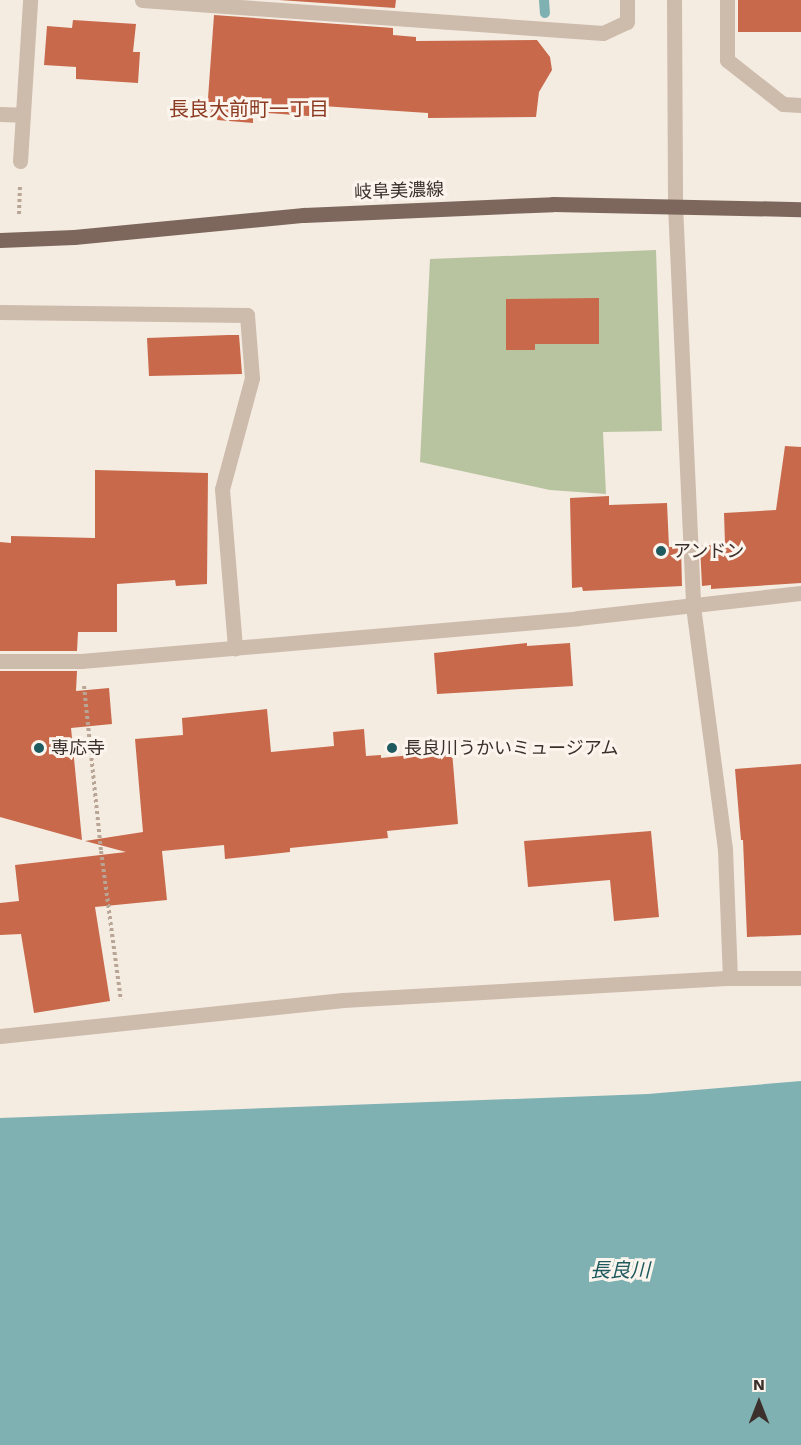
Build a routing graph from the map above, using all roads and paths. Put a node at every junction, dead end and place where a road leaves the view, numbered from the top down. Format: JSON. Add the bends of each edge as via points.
{"nodes":[{"id":1,"x":30,"y":0,"type":"edge"},
{"id":2,"x":142,"y":0,"type":"edge"},
{"id":3,"x":627,"y":0,"type":"edge"},
{"id":4,"x":674,"y":0,"type":"edge"},
{"id":5,"x":727,"y":0,"type":"edge"},
{"id":6,"x":801,"y":105,"type":"edge"},
{"id":7,"x":0,"y":114,"type":"edge"},
{"id":8,"x":23,"y":115,"type":"junction"},
{"id":9,"x":20,"y":161,"type":"dead end"},
{"id":10,"x":675,"y":205,"type":"junction"},
{"id":11,"x":801,"y":209,"type":"edge"},
{"id":12,"x":0,"y":240,"type":"edge"},
{"id":13,"x":0,"y":312,"type":"edge"},
{"id":14,"x":801,"y":593,"type":"edge"},
{"id":15,"x":693,"y":606,"type":"junction"},
{"id":16,"x":235,"y":648,"type":"junction"},
{"id":17,"x":0,"y":661,"type":"edge"},
{"id":18,"x":81,"y":662,"type":"junction"},
{"id":19,"x":730,"y":978,"type":"junction"},
{"id":20,"x":801,"y":978,"type":"edge"},
{"id":21,"x":124,"y":1022,"type":"junction"},
{"id":22,"x":0,"y":1036,"type":"edge"}],
"edges":[{"from":1,"to":8,"type":"street"},
{"from":2,"to":3,"type":"street","via":[[603,33],[627,22]]},
{"from":4,"to":10,"type":"street"},
{"from":5,"to":6,"type":"street","via":[[727,60],[783,104]]},
{"from":7,"to":8,"type":"street"},
{"from":8,"to":9,"type":"street"},
{"from":10,"to":11,"type":"main road","name":"岐阜美濃線"},
{"from":10,"to":12,"type":"main road","name":"岐阜美濃線","via":[[553,204],[304,215],[74,237]]},
{"from":10,"to":15,"type":"street"},
{"from":13,"to":16,"type":"street","via":[[247,315],[252,378],[222,489]]},
{"from":14,"to":15,"type":"street"},
{"from":15,"to":16,"type":"street"},
{"from":15,"to":19,"type":"street","via":[[725,849]]},
{"from":16,"to":18,"type":"street"},
{"from":17,"to":18,"type":"street"},
{"from":18,"to":21,"type":"path"},
{"from":19,"to":20,"type":"street"},
{"from":19,"to":21,"type":"street","via":[[344,1000]]},
{"from":21,"to":22,"type":"street"}]}
